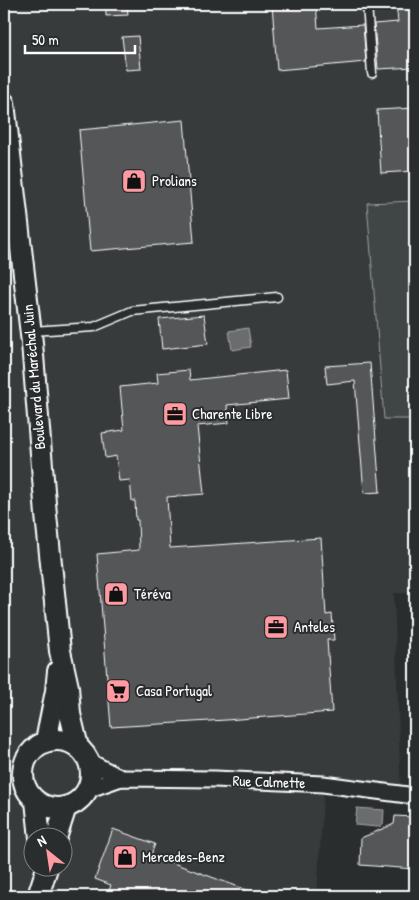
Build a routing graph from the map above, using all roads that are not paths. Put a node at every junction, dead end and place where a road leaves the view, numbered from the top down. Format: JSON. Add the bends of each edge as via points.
{"nodes":[{"id":1,"x":368,"y":4,"type":"edge"},
{"id":2,"x":372,"y":73,"type":"dead end"},
{"id":3,"x":4,"y":103,"type":"edge"},
{"id":4,"x":7,"y":160,"type":"edge"},
{"id":5,"x":277,"y":297,"type":"dead end"},
{"id":6,"x":30,"y":332,"type":"junction"},
{"id":7,"x":60,"y":651,"type":"junction"},
{"id":8,"x":46,"y":741,"type":"junction"},
{"id":9,"x":84,"y":754,"type":"junction"},
{"id":10,"x":121,"y":778,"type":"junction"},
{"id":11,"x":87,"y":790,"type":"junction"},
{"id":12,"x":415,"y":796,"type":"edge"},
{"id":13,"x":36,"y":801,"type":"junction"},
{"id":14,"x":66,"y":807,"type":"junction"},
{"id":15,"x":39,"y":828,"type":"edge"},
{"id":16,"x":59,"y":828,"type":"edge"},
{"id":17,"x":38,"y":878,"type":"edge"},
{"id":18,"x":44,"y":878,"type":"edge"},
{"id":19,"x":38,"y":896,"type":"edge"}],
"edges":[{"from":1,"to":2,"type":"lane"},
{"from":3,"to":4,"type":"main road","name":"Boulevard du Maréchal Juin"},
{"from":4,"to":6,"type":"main road","name":"Boulevard du Maréchal Juin"},
{"from":5,"to":6,"type":"lane","via":[[132,311],[94,326]]},
{"from":6,"to":7,"type":"main road","name":"Boulevard du Maréchal Juin"},
{"from":7,"to":8,"type":"main road","name":"Boulevard du Maréchal Juin"},
{"from":7,"to":9,"type":"main road","name":"Boulevard du Maréchal Juin","via":[[70,714]]},
{"from":8,"to":9,"type":"main road","via":[[69,741]]},
{"from":8,"to":13,"type":"main road","via":[[28,754],[23,765],[24,785]]},
{"from":9,"to":10,"type":"street","name":"Rue Calmette"},
{"from":9,"to":11,"type":"main road","via":[[91,772]]},
{"from":10,"to":11,"type":"street","name":"Rue Calmette"},
{"from":10,"to":12,"type":"street","name":"Rue Calmette","via":[[324,784]]},
{"from":11,"to":14,"type":"main road"},
{"from":13,"to":14,"type":"main road","via":[[45,806]]},
{"from":13,"to":15,"type":"main road"},
{"from":14,"to":16,"type":"main road"},
{"from":17,"to":19,"type":"main road"},
{"from":18,"to":19,"type":"main road"}]}
